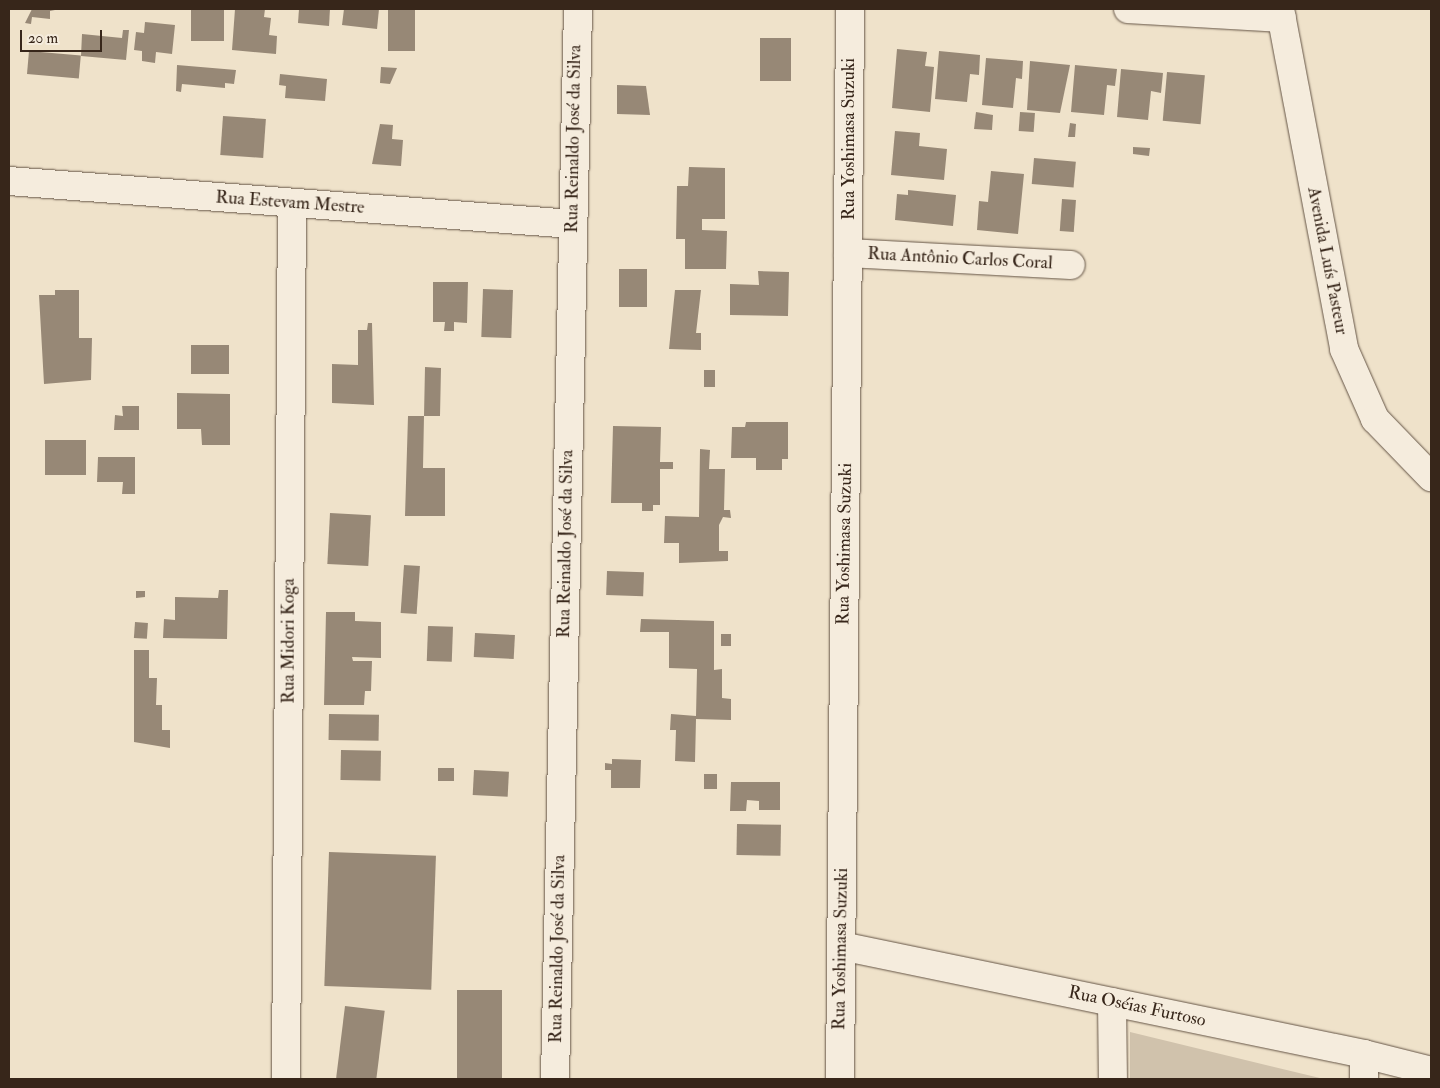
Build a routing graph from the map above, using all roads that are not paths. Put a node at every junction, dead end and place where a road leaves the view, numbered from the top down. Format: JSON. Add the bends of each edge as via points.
{"nodes":[{"id":1,"x":578,"y":9,"type":"edge"},
{"id":2,"x":850,"y":9,"type":"edge"},
{"id":3,"x":1128,"y":9,"type":"edge"},
{"id":4,"x":1281,"y":13,"type":"edge"},
{"id":5,"x":9,"y":181,"type":"edge"},
{"id":6,"x":292,"y":203,"type":"junction"},
{"id":7,"x":572,"y":224,"type":"junction"},
{"id":8,"x":848,"y":253,"type":"junction"},
{"id":9,"x":1071,"y":265,"type":"dead end"},
{"id":10,"x":1431,"y":477,"type":"edge"},
{"id":11,"x":841,"y":946,"type":"junction"},
{"id":12,"x":1112,"y":1002,"type":"junction"},
{"id":13,"x":1364,"y":1066,"type":"edge"},
{"id":14,"x":1431,"y":1072,"type":"edge"},
{"id":15,"x":286,"y":1079,"type":"edge"},
{"id":16,"x":555,"y":1079,"type":"edge"},
{"id":17,"x":840,"y":1079,"type":"edge"},
{"id":18,"x":1113,"y":1079,"type":"edge"}],
"edges":[{"from":1,"to":7,"type":"street","name":"Rua Reinaldo José da Silva"},
{"from":2,"to":8,"type":"street","name":"Rua Yoshimasa Suzuki"},
{"from":3,"to":4,"type":"street"},
{"from":4,"to":10,"type":"street","name":"Avenida Luís Pasteur","via":[[1344,349],[1375,419]]},
{"from":5,"to":6,"type":"street","name":"Rua Estevam Mestre"},
{"from":6,"to":7,"type":"street","name":"Rua Estevam Mestre"},
{"from":6,"to":15,"type":"street","name":"Rua Midori Koga"},
{"from":7,"to":16,"type":"street","name":"Rua Reinaldo José da Silva"},
{"from":8,"to":9,"type":"street","name":"Rua Antônio Carlos Coral"},
{"from":8,"to":11,"type":"street","name":"Rua Yoshimasa Suzuki"},
{"from":11,"to":12,"type":"street","name":"Rua Oséias Furtoso"},
{"from":11,"to":17,"type":"street","name":"Rua Yoshimasa Suzuki"},
{"from":12,"to":13,"type":"street","name":"Rua Oséias Furtoso"},
{"from":12,"to":18,"type":"street"},
{"from":13,"to":14,"type":"street","name":"Rua Oséias Furtoso"}]}
